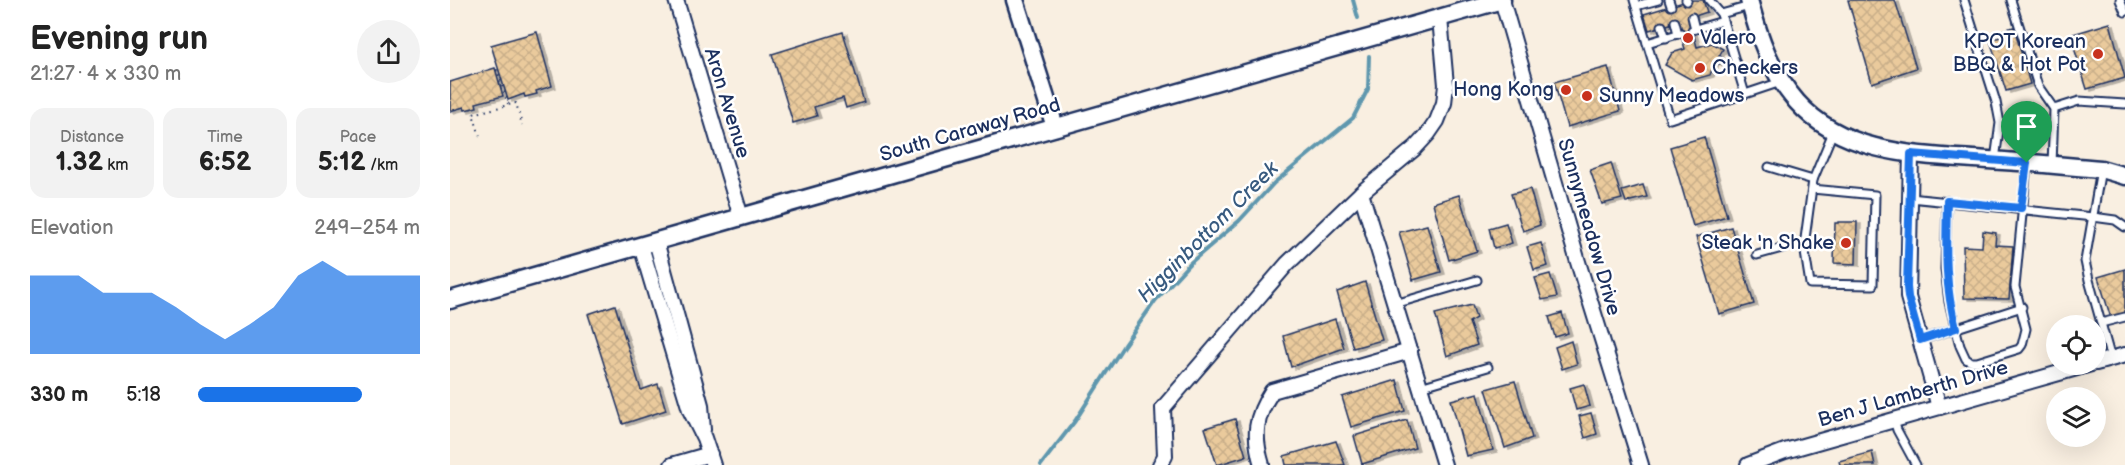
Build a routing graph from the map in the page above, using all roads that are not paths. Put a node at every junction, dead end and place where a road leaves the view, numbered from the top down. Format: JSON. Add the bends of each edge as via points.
{"nodes":[{"id":1,"x":676,"y":0,"type":"edge"},
{"id":2,"x":1015,"y":0,"type":"edge"},
{"id":3,"x":1502,"y":0,"type":"edge"},
{"id":4,"x":1657,"y":0,"type":"edge"},
{"id":5,"x":1709,"y":0,"type":"edge"},
{"id":6,"x":1964,"y":0,"type":"edge"},
{"id":7,"x":2011,"y":0,"type":"edge"},
{"id":8,"x":2120,"y":0,"type":"edge"},
{"id":9,"x":1635,"y":3,"type":"edge"},
{"id":10,"x":1750,"y":3,"type":"edge"},
{"id":11,"x":1658,"y":9,"type":"dead end"},
{"id":12,"x":2125,"y":12,"type":"edge"},
{"id":13,"x":1692,"y":17,"type":"dead end"},
{"id":14,"x":1440,"y":18,"type":"junction"},
{"id":15,"x":1722,"y":18,"type":"junction"},
{"id":16,"x":1675,"y":22,"type":"dead end"},
{"id":17,"x":1662,"y":26,"type":"dead end"},
{"id":18,"x":1666,"y":38,"type":"junction"},
{"id":19,"x":1647,"y":43,"type":"junction"},
{"id":20,"x":1781,"y":82,"type":"junction"},
{"id":21,"x":1745,"y":94,"type":"junction"},
{"id":22,"x":2125,"y":104,"type":"edge"},
{"id":23,"x":2054,"y":109,"type":"junction"},
{"id":24,"x":1055,"y":128,"type":"junction"},
{"id":25,"x":1833,"y":132,"type":"junction"},
{"id":26,"x":1911,"y":154,"type":"junction"},
{"id":27,"x":1995,"y":160,"type":"junction"},
{"id":28,"x":2027,"y":163,"type":"junction"},
{"id":29,"x":2052,"y":165,"type":"junction"},
{"id":30,"x":1769,"y":167,"type":"dead end"},
{"id":31,"x":2102,"y":169,"type":"junction"},
{"id":32,"x":2125,"y":176,"type":"edge"},
{"id":33,"x":1813,"y":180,"type":"junction"},
{"id":34,"x":1812,"y":189,"type":"junction"},
{"id":35,"x":1361,"y":193,"type":"junction"},
{"id":36,"x":1910,"y":198,"type":"junction"},
{"id":37,"x":1947,"y":201,"type":"junction"},
{"id":38,"x":2021,"y":208,"type":"junction"},
{"id":39,"x":2093,"y":217,"type":"junction"},
{"id":40,"x":741,"y":218,"type":"junction"},
{"id":41,"x":2125,"y":227,"type":"edge"},
{"id":42,"x":649,"y":244,"type":"junction"},
{"id":43,"x":1804,"y":246,"type":"junction"},
{"id":44,"x":1757,"y":255,"type":"dead end"},
{"id":45,"x":1477,"y":280,"type":"dead end"},
{"id":46,"x":450,"y":300,"type":"edge"},
{"id":47,"x":1395,"y":304,"type":"junction"},
{"id":48,"x":2022,"y":307,"type":"junction"},
{"id":49,"x":2099,"y":315,"type":"edge"},
{"id":50,"x":2125,"y":317,"type":"edge"},
{"id":51,"x":2106,"y":322,"type":"edge"},
{"id":52,"x":1956,"y":328,"type":"junction"},
{"id":53,"x":1920,"y":340,"type":"junction"},
{"id":54,"x":2106,"y":341,"type":"edge"},
{"id":55,"x":1410,"y":351,"type":"junction"},
{"id":56,"x":2125,"y":355,"type":"edge"},
{"id":57,"x":2111,"y":359,"type":"junction"},
{"id":58,"x":2106,"y":360,"type":"edge"},
{"id":59,"x":1488,"y":367,"type":"dead end"},
{"id":60,"x":2052,"y":375,"type":"edge"},
{"id":61,"x":1420,"y":387,"type":"junction"},
{"id":62,"x":1939,"y":407,"type":"junction"},
{"id":63,"x":1894,"y":420,"type":"junction"},
{"id":64,"x":711,"y":460,"type":"edge"},
{"id":65,"x":672,"y":465,"type":"edge"},
{"id":66,"x":1160,"y":465,"type":"edge"},
{"id":67,"x":1262,"y":465,"type":"edge"},
{"id":68,"x":1444,"y":465,"type":"edge"},
{"id":69,"x":1641,"y":465,"type":"edge"},
{"id":70,"x":1748,"y":465,"type":"edge"},
{"id":71,"x":1916,"y":465,"type":"edge"}],
"edges":[{"from":1,"to":40,"type":"street","name":"Aron Avenue"},
{"from":2,"to":24,"type":"street"},
{"from":3,"to":14,"type":"street","name":"South Caraway Road"},
{"from":3,"to":69,"type":"street","name":"Sunnymeadow Drive"},
{"from":4,"to":9,"type":"lane"},
{"from":4,"to":11,"type":"lane"},
{"from":5,"to":15,"type":"lane"},
{"from":6,"to":27,"type":"lane","via":[[1996,102],[2000,123]]},
{"from":7,"to":23,"type":"lane","via":[[2038,86]]},
{"from":8,"to":12,"type":"lane"},
{"from":9,"to":19,"type":"lane"},
{"from":10,"to":15,"type":"lane"},
{"from":10,"to":20,"type":"street","via":[[1761,42]]},
{"from":13,"to":15,"type":"lane","via":[[1694,30]]},
{"from":14,"to":24,"type":"street","name":"South Caraway Road"},
{"from":14,"to":35,"type":"street","via":[[1446,85],[1442,112],[1415,148]]},
{"from":15,"to":21,"type":"lane"},
{"from":16,"to":18,"type":"lane","via":[[1680,34]]},
{"from":17,"to":18,"type":"lane"},
{"from":18,"to":19,"type":"lane"},
{"from":19,"to":21,"type":"lane","via":[[1670,118]]},
{"from":20,"to":21,"type":"lane"},
{"from":20,"to":25,"type":"street","via":[[1798,104]]},
{"from":22,"to":23,"type":"lane","via":[[2079,101]]},
{"from":23,"to":29,"type":"lane"},
{"from":24,"to":40,"type":"street","name":"South Caraway Road"},
{"from":25,"to":26,"type":"street","via":[[1862,144]]},
{"from":25,"to":33,"type":"lane"},
{"from":26,"to":27,"type":"street"},
{"from":26,"to":36,"type":"street"},
{"from":27,"to":28,"type":"street"},
{"from":28,"to":29,"type":"street"},
{"from":28,"to":38,"type":"lane"},
{"from":29,"to":31,"type":"street"},
{"from":30,"to":33,"type":"lane"},
{"from":31,"to":32,"type":"street"},
{"from":31,"to":39,"type":"lane"},
{"from":33,"to":34,"type":"lane"},
{"from":34,"to":43,"type":"lane"},
{"from":34,"to":43,"type":"lane","via":[[1875,195],[1873,285],[1810,284]]},
{"from":35,"to":47,"type":"street"},
{"from":35,"to":66,"type":"street","via":[[1287,264],[1163,408],[1166,456]]},
{"from":36,"to":37,"type":"lane"},
{"from":36,"to":53,"type":"street","via":[[1907,287]]},
{"from":37,"to":38,"type":"lane"},
{"from":37,"to":52,"type":"lane","via":[[1945,269]]},
{"from":38,"to":39,"type":"lane"},
{"from":38,"to":48,"type":"lane","via":[[2015,287]]},
{"from":39,"to":41,"type":"lane","via":[[2115,220]]},
{"from":39,"to":49,"type":"lane","via":[[2085,261]]},
{"from":40,"to":42,"type":"street","name":"South Caraway Road"},
{"from":42,"to":46,"type":"street","name":"South Caraway Road"},
{"from":42,"to":64,"type":"street","via":[[701,405]]},
{"from":43,"to":44,"type":"lane"},
{"from":45,"to":47,"type":"lane"},
{"from":47,"to":55,"type":"street"},
{"from":48,"to":52,"type":"lane"},
{"from":48,"to":52,"type":"lane","via":[[2026,328],[2019,349],[1971,362],[1960,346]]},
{"from":50,"to":51,"type":"lane"},
{"from":52,"to":53,"type":"lane"},
{"from":53,"to":62,"type":"street"},
{"from":54,"to":57,"type":"lane"},
{"from":55,"to":61,"type":"street"},
{"from":55,"to":67,"type":"street","via":[[1272,391],[1262,406],[1256,428]]},
{"from":56,"to":57,"type":"street"},
{"from":57,"to":58,"type":"street"},
{"from":59,"to":61,"type":"lane"},
{"from":60,"to":62,"type":"street","name":"Ben J Lamberth Drive"},
{"from":61,"to":68,"type":"street"},
{"from":62,"to":63,"type":"street","name":"Ben J Lamberth Drive"},
{"from":63,"to":70,"type":"street","name":"Ben J Lamberth Drive"},
{"from":63,"to":71,"type":"lane"},
{"from":64,"to":65,"type":"street"}]}
